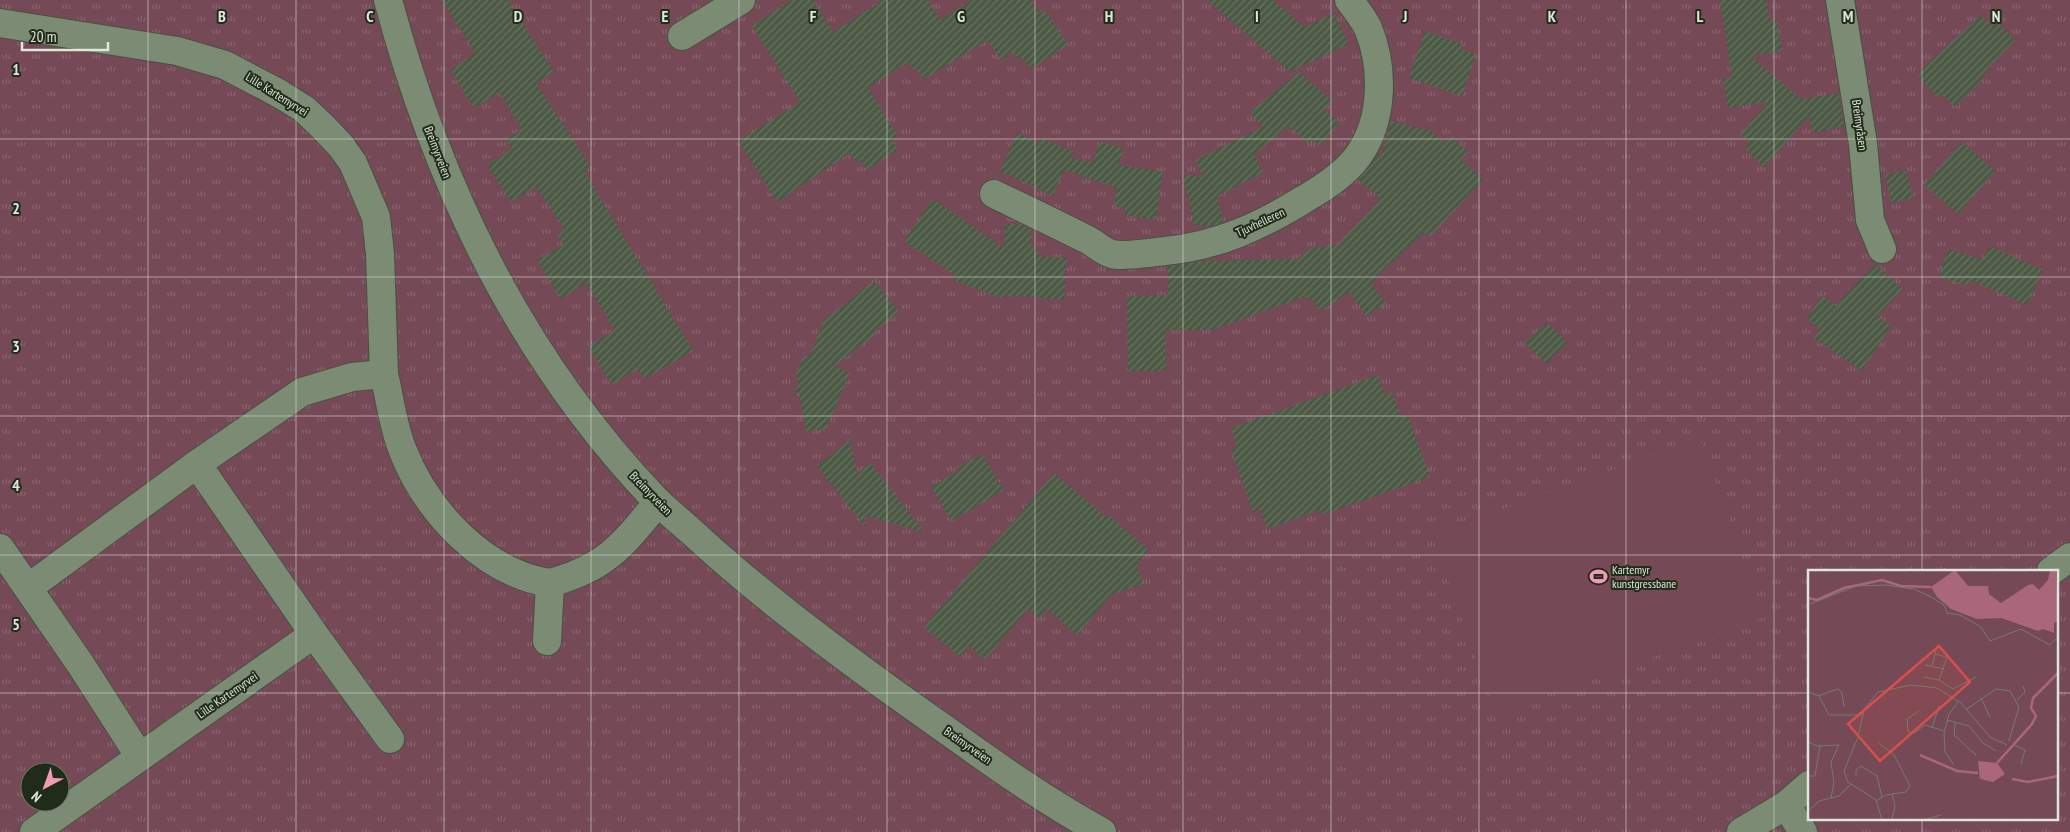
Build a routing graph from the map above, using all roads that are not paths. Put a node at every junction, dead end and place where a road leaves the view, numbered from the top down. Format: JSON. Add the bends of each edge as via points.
{"nodes":[{"id":1,"x":388,"y":0,"type":"edge"},
{"id":2,"x":741,"y":0,"type":"edge"},
{"id":3,"x":1349,"y":0,"type":"edge"},
{"id":4,"x":1840,"y":0,"type":"edge"},
{"id":5,"x":0,"y":23,"type":"edge"},
{"id":6,"x":682,"y":36,"type":"dead end"},
{"id":7,"x":994,"y":194,"type":"dead end"},
{"id":8,"x":1882,"y":249,"type":"dead end"},
{"id":9,"x":384,"y":374,"type":"junction"},
{"id":10,"x":197,"y":464,"type":"junction"},
{"id":11,"x":658,"y":502,"type":"junction"},
{"id":12,"x":0,"y":548,"type":"edge"},
{"id":13,"x":2070,"y":558,"type":"edge"},
{"id":14,"x":2053,"y":570,"type":"edge"},
{"id":15,"x":550,"y":583,"type":"junction"},
{"id":16,"x":28,"y":588,"type":"junction"},
{"id":17,"x":314,"y":634,"type":"junction"},
{"id":18,"x":547,"y":641,"type":"dead end"},
{"id":19,"x":390,"y":738,"type":"dead end"},
{"id":20,"x":140,"y":757,"type":"junction"},
{"id":21,"x":1808,"y":786,"type":"edge"},
{"id":22,"x":1786,"y":805,"type":"junction"},
{"id":23,"x":34,"y":832,"type":"edge"},
{"id":24,"x":1102,"y":832,"type":"edge"},
{"id":25,"x":1741,"y":832,"type":"edge"},
{"id":26,"x":1803,"y":832,"type":"edge"}],
"edges":[{"from":1,"to":11,"type":"street","name":"Breimyrveien","via":[[432,142],[462,213],[506,299],[591,424]]},
{"from":2,"to":6,"type":"street"},
{"from":3,"to":7,"type":"street","name":"Tjuvhelleren","via":[[1367,26],[1378,62],[1377,109],[1369,135],[1359,155],[1344,172],[1269,221],[1245,232],[1178,250],[1112,254],[1047,218]]},
{"from":4,"to":8,"type":"street","name":"Breimyråsen","via":[[1863,144],[1870,220]]},
{"from":5,"to":9,"type":"street","name":"Lille Kartemyrvei","via":[[177,51],[225,65],[304,109],[341,146],[353,164],[376,218]]},
{"from":9,"to":10,"type":"street","via":[[352,377],[302,392]]},
{"from":9,"to":15,"type":"street","name":"Lille Kartemyrvei","via":[[401,445],[432,503],[456,530],[492,561],[526,578]]},
{"from":10,"to":16,"type":"street"},
{"from":10,"to":17,"type":"street"},
{"from":11,"to":15,"type":"street","name":"Lille Kartemyrvei","via":[[630,536],[603,560],[582,573]]},
{"from":11,"to":24,"type":"street","name":"Breimyrveien","via":[[806,630],[960,740]]},
{"from":12,"to":16,"type":"street"},
{"from":13,"to":14,"type":"street"},
{"from":15,"to":18,"type":"street"},
{"from":16,"to":20,"type":"street"},
{"from":17,"to":19,"type":"street"},
{"from":17,"to":20,"type":"street","name":"Lille Kartemyrvei"},
{"from":20,"to":23,"type":"street","name":"Lille Kartemyrvei"},
{"from":21,"to":22,"type":"street"},
{"from":22,"to":25,"type":"street"},
{"from":22,"to":26,"type":"street"}]}
